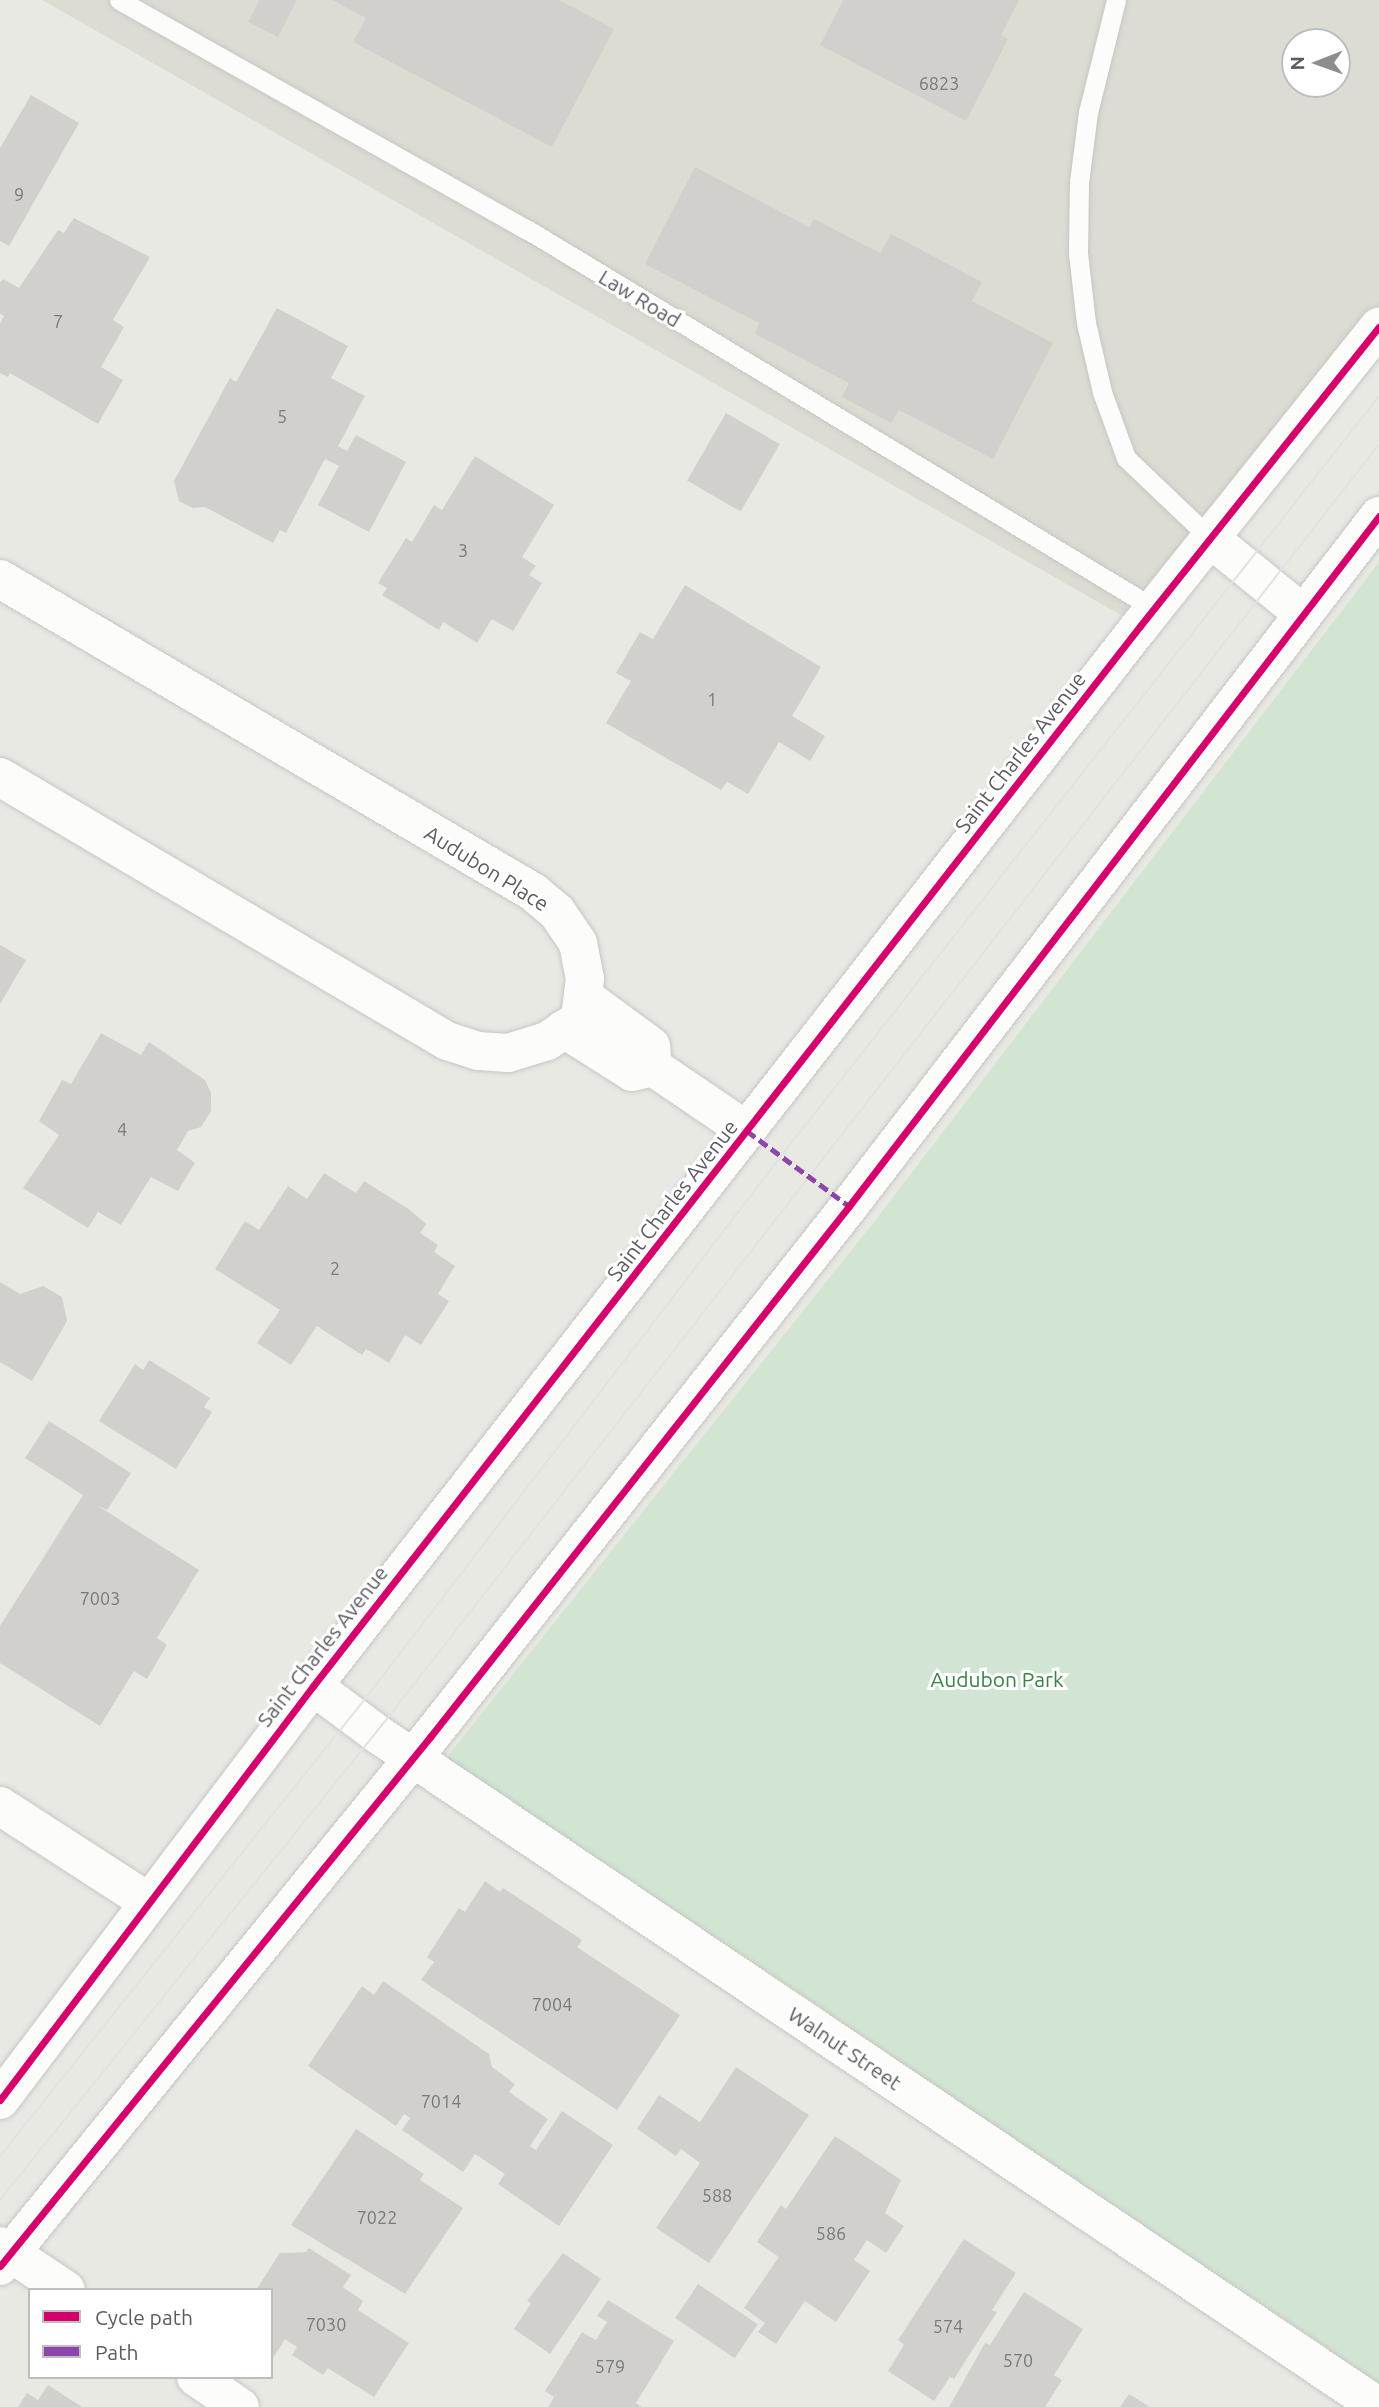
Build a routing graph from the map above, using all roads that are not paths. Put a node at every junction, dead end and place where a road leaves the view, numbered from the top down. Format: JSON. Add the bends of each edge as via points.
{"nodes":[{"id":1,"x":119,"y":0,"type":"edge"},
{"id":2,"x":1116,"y":0,"type":"edge"},
{"id":3,"x":1373,"y":347,"type":"edge"},
{"id":4,"x":1379,"y":516,"type":"edge"},
{"id":5,"x":1212,"y":540,"type":"junction"},
{"id":6,"x":0,"y":579,"type":"edge"},
{"id":7,"x":1154,"y":609,"type":"junction"},
{"id":8,"x":1302,"y":613,"type":"junction"},
{"id":9,"x":0,"y":777,"type":"edge"},
{"id":10,"x":583,"y":996,"type":"junction"},
{"id":11,"x":564,"y":1030,"type":"junction"},
{"id":12,"x":653,"y":1066,"type":"junction"},
{"id":13,"x":747,"y":1131,"type":"junction"},
{"id":14,"x":313,"y":1686,"type":"junction"},
{"id":15,"x":414,"y":1757,"type":"junction"},
{"id":16,"x":0,"y":1807,"type":"edge"},
{"id":17,"x":147,"y":1901,"type":"junction"},
{"id":18,"x":0,"y":2100,"type":"edge"},
{"id":19,"x":3,"y":2255,"type":"edge"},
{"id":20,"x":62,"y":2288,"type":"edge"},
{"id":21,"x":199,"y":2379,"type":"edge"},
{"id":22,"x":240,"y":2407,"type":"edge"},
{"id":23,"x":1378,"y":2407,"type":"edge"}],
"edges":[{"from":1,"to":7,"type":"lane","name":"Law Road","via":[[528,230]]},
{"from":2,"to":5,"type":"lane","via":[[1088,112],[1079,182],[1078,253],[1086,323],[1101,392],[1126,458]]},
{"from":3,"to":5,"type":"main road","name":"Saint Charles Avenue"},
{"from":4,"to":8,"type":"main road"},
{"from":5,"to":7,"type":"main road","name":"Saint Charles Avenue"},
{"from":5,"to":8,"type":"main road"},
{"from":6,"to":10,"type":"main road","name":"Audubon Place","via":[[533,892],[557,912],[578,943],[585,978]]},
{"from":7,"to":13,"type":"main road","name":"Saint Charles Avenue"},
{"from":8,"to":15,"type":"main road","via":[[849,1206]]},
{"from":9,"to":11,"type":"main road","name":"Audubon Place","via":[[447,1041],[478,1051],[508,1053],[547,1041]]},
{"from":10,"to":11,"type":"main road","name":"Audubon Place","via":[[580,1019]]},
{"from":10,"to":12,"type":"main road","via":[[650,1046]]},
{"from":11,"to":12,"type":"main road","via":[[632,1072]]},
{"from":12,"to":13,"type":"main road"},
{"from":13,"to":14,"type":"main road","name":"Saint Charles Avenue"},
{"from":14,"to":15,"type":"main road","name":"Walnut Street"},
{"from":14,"to":17,"type":"main road","name":"Saint Charles Avenue"},
{"from":15,"to":19,"type":"main road"},
{"from":15,"to":23,"type":"main road","name":"Walnut Street"},
{"from":16,"to":17,"type":"main road"},
{"from":17,"to":18,"type":"main road","name":"Saint Charles Avenue"},
{"from":19,"to":20,"type":"main road"},
{"from":21,"to":22,"type":"main road"}]}
